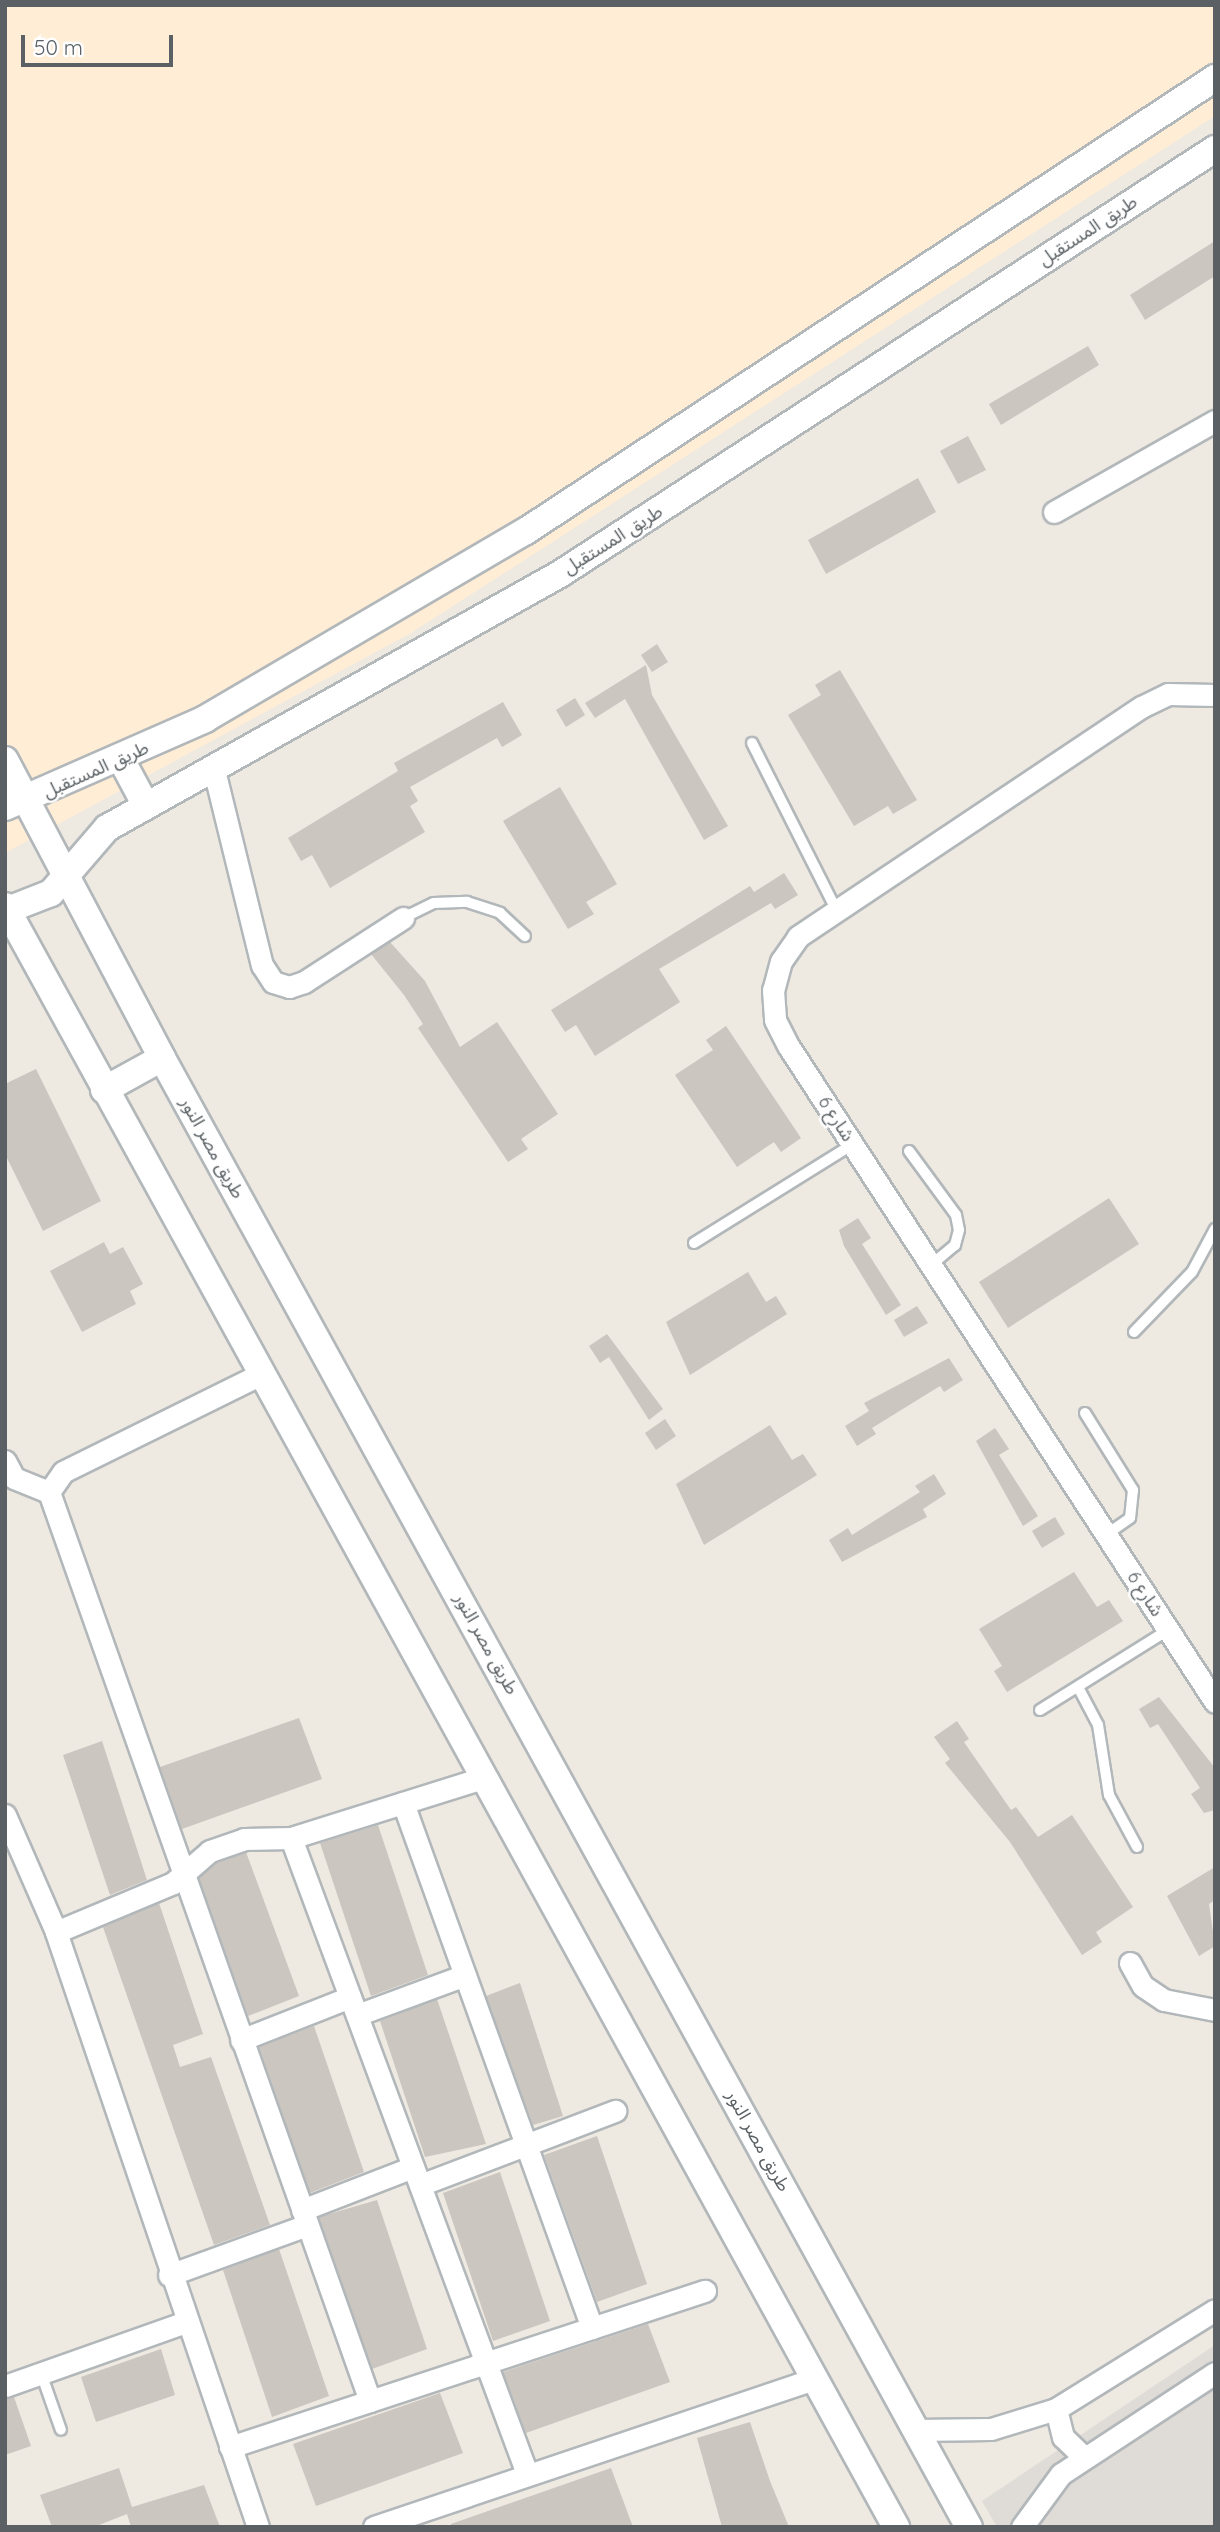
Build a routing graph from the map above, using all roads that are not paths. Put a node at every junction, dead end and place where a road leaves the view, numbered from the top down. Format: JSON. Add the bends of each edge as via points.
{"nodes":[{"id":1,"x":1215,"y":78,"type":"edge"},
{"id":2,"x":1215,"y":149,"type":"edge"},
{"id":3,"x":1215,"y":421,"type":"edge"},
{"id":4,"x":1054,"y":512,"type":"dead end"},
{"id":5,"x":1215,"y":695,"type":"edge"},
{"id":6,"x":752,"y":743,"type":"dead end"},
{"id":7,"x":5,"y":760,"type":"edge"},
{"id":8,"x":122,"y":761,"type":"junction"},
{"id":9,"x":214,"y":770,"type":"junction"},
{"id":10,"x":16,"y":804,"type":"edge"},
{"id":11,"x":146,"y":806,"type":"junction"},
{"id":12,"x":66,"y":875,"type":"junction"},
{"id":13,"x":6,"y":909,"type":"edge"},
{"id":14,"x":837,"y":911,"type":"junction"},
{"id":15,"x":403,"y":918,"type":"joint"},
{"id":16,"x":525,"y":936,"type":"dead end"},
{"id":17,"x":162,"y":1058,"type":"junction"},
{"id":18,"x":104,"y":1090,"type":"junction"},
{"id":19,"x":853,"y":1144,"type":"junction"},
{"id":20,"x":909,"y":1151,"type":"dead end"},
{"id":21,"x":1215,"y":1228,"type":"edge"},
{"id":22,"x":695,"y":1243,"type":"dead end"},
{"id":23,"x":931,"y":1265,"type":"junction"},
{"id":24,"x":1134,"y":1332,"type":"dead end"},
{"id":25,"x":261,"y":1374,"type":"junction"},
{"id":26,"x":1085,"y":1413,"type":"dead end"},
{"id":27,"x":5,"y":1461,"type":"edge"},
{"id":28,"x":48,"y":1492,"type":"junction"},
{"id":29,"x":1106,"y":1535,"type":"junction"},
{"id":30,"x":1168,"y":1630,"type":"junction"},
{"id":31,"x":1078,"y":1687,"type":"junction"},
{"id":32,"x":1215,"y":1702,"type":"edge"},
{"id":33,"x":1040,"y":1710,"type":"dead end"},
{"id":34,"x":483,"y":1777,"type":"junction"},
{"id":35,"x":403,"y":1803,"type":"junction"},
{"id":36,"x":7,"y":1823,"type":"edge"},
{"id":37,"x":290,"y":1838,"type":"junction"},
{"id":38,"x":1137,"y":1847,"type":"dead end"},
{"id":39,"x":182,"y":1874,"type":"junction"},
{"id":40,"x":56,"y":1932,"type":"junction"},
{"id":41,"x":1130,"y":1964,"type":"dead end"},
{"id":42,"x":465,"y":1975,"type":"junction"},
{"id":43,"x":353,"y":2006,"type":"junction"},
{"id":44,"x":1215,"y":2010,"type":"edge"},
{"id":45,"x":241,"y":2040,"type":"junction"},
{"id":46,"x":615,"y":2111,"type":"dead end"},
{"id":47,"x":526,"y":2145,"type":"junction"},
{"id":48,"x":417,"y":2176,"type":"junction"},
{"id":49,"x":305,"y":2218,"type":"junction"},
{"id":50,"x":169,"y":2275,"type":"junction"},
{"id":51,"x":705,"y":2291,"type":"dead end"},
{"id":52,"x":1215,"y":2309,"type":"edge"},
{"id":53,"x":186,"y":2322,"type":"junction"},
{"id":54,"x":592,"y":2328,"type":"junction"},
{"id":55,"x":486,"y":2363,"type":"junction"},
{"id":56,"x":41,"y":2373,"type":"junction"},
{"id":57,"x":1215,"y":2374,"type":"edge"},
{"id":58,"x":814,"y":2379,"type":"junction"},
{"id":59,"x":5,"y":2386,"type":"edge"},
{"id":60,"x":370,"y":2401,"type":"junction"},
{"id":61,"x":1056,"y":2409,"type":"junction"},
{"id":62,"x":61,"y":2430,"type":"dead end"},
{"id":63,"x":915,"y":2430,"type":"junction"},
{"id":64,"x":230,"y":2447,"type":"junction"},
{"id":65,"x":1083,"y":2456,"type":"junction"},
{"id":66,"x":526,"y":2471,"type":"junction"},
{"id":67,"x":428,"y":2518,"type":"edge"},
{"id":68,"x":258,"y":2527,"type":"edge"},
{"id":69,"x":374,"y":2527,"type":"edge"},
{"id":70,"x":896,"y":2527,"type":"edge"},
{"id":71,"x":969,"y":2527,"type":"edge"},
{"id":72,"x":1022,"y":2527,"type":"edge"}],
"edges":[{"from":1,"to":8,"type":"street","name":"طريق المستقبل","via":[[684,432],[205,719]]},
{"from":2,"to":9,"type":"street","name":"طريق المستقبل","via":[[560,574]]},
{"from":3,"to":4,"type":"street"},
{"from":5,"to":14,"type":"street","name":"شارع 6","via":[[1168,694],[1141,707]]},
{"from":6,"to":14,"type":"lane"},
{"from":7,"to":10,"type":"street","name":"طريق مصر النور"},
{"from":8,"to":10,"type":"street","name":"طريق المستقبل"},
{"from":8,"to":11,"type":"street"},
{"from":9,"to":11,"type":"street","name":"طريق المستقبل"},
{"from":9,"to":15,"type":"street","via":[[262,965],[273,982],[289,987],[304,982]]},
{"from":10,"to":12,"type":"street","name":"طريق مصر النور"},
{"from":11,"to":12,"type":"street","name":"طريق المستقبل","via":[[107,828]]},
{"from":12,"to":13,"type":"street","name":"طريق المستقبل","via":[[31,906]]},
{"from":12,"to":17,"type":"street","name":"طريق مصر النور"},
{"from":13,"to":18,"type":"street"},
{"from":14,"to":19,"type":"street","name":"شارع 6","via":[[798,937],[781,961],[773,990],[775,1020]]},
{"from":15,"to":16,"type":"lane","via":[[434,904],[467,902],[500,913]]},
{"from":17,"to":18,"type":"street"},
{"from":17,"to":63,"type":"street","name":"طريق مصر النور"},
{"from":18,"to":25,"type":"street"},
{"from":19,"to":22,"type":"lane"},
{"from":19,"to":23,"type":"street","name":"شارع 6"},
{"from":20,"to":23,"type":"lane","via":[[956,1215],[959,1230],[955,1245]]},
{"from":21,"to":24,"type":"lane","via":[[1192,1272]]},
{"from":23,"to":29,"type":"street","name":"شارع 6"},
{"from":25,"to":28,"type":"street","via":[[63,1472]]},
{"from":25,"to":34,"type":"street"},
{"from":26,"to":29,"type":"lane","via":[[1133,1490],[1130,1518]]},
{"from":27,"to":28,"type":"street","via":[[14,1478]]},
{"from":28,"to":39,"type":"street"},
{"from":29,"to":30,"type":"street","name":"شارع 6"},
{"from":30,"to":31,"type":"lane"},
{"from":30,"to":32,"type":"street","name":"شارع 6"},
{"from":31,"to":33,"type":"lane"},
{"from":31,"to":38,"type":"lane","via":[[1098,1724],[1109,1795]]},
{"from":34,"to":35,"type":"street"},
{"from":34,"to":58,"type":"street"},
{"from":35,"to":37,"type":"street"},
{"from":35,"to":42,"type":"street"},
{"from":36,"to":40,"type":"street"},
{"from":37,"to":39,"type":"street","via":[[244,1839],[210,1851]]},
{"from":37,"to":43,"type":"street"},
{"from":39,"to":40,"type":"street"},
{"from":39,"to":45,"type":"street"},
{"from":40,"to":50,"type":"street"},
{"from":41,"to":44,"type":"street","via":[[1143,1986],[1164,2000]]},
{"from":42,"to":43,"type":"street"},
{"from":42,"to":47,"type":"street"},
{"from":43,"to":45,"type":"street"},
{"from":43,"to":48,"type":"street"},
{"from":45,"to":49,"type":"street"},
{"from":46,"to":47,"type":"street"},
{"from":47,"to":48,"type":"street"},
{"from":47,"to":54,"type":"street"},
{"from":48,"to":49,"type":"street"},
{"from":48,"to":55,"type":"street"},
{"from":49,"to":50,"type":"street"},
{"from":49,"to":60,"type":"street"},
{"from":50,"to":53,"type":"street"},
{"from":51,"to":54,"type":"street"},
{"from":52,"to":61,"type":"street"},
{"from":53,"to":56,"type":"street"},
{"from":53,"to":64,"type":"street"},
{"from":54,"to":55,"type":"street"},
{"from":55,"to":60,"type":"street"},
{"from":55,"to":66,"type":"street"},
{"from":56,"to":59,"type":"street"},
{"from":56,"to":62,"type":"lane"},
{"from":57,"to":65,"type":"street"},
{"from":58,"to":66,"type":"street"},
{"from":58,"to":70,"type":"street"},
{"from":60,"to":64,"type":"street"},
{"from":61,"to":63,"type":"street","via":[[991,2429]]},
{"from":61,"to":65,"type":"street","via":[[1063,2437]]},
{"from":63,"to":71,"type":"street","name":"طريق مصر النور"},
{"from":64,"to":68,"type":"street"},
{"from":65,"to":72,"type":"street","via":[[1041,2495]]},
{"from":66,"to":67,"type":"street"},
{"from":67,"to":69,"type":"street"}]}
